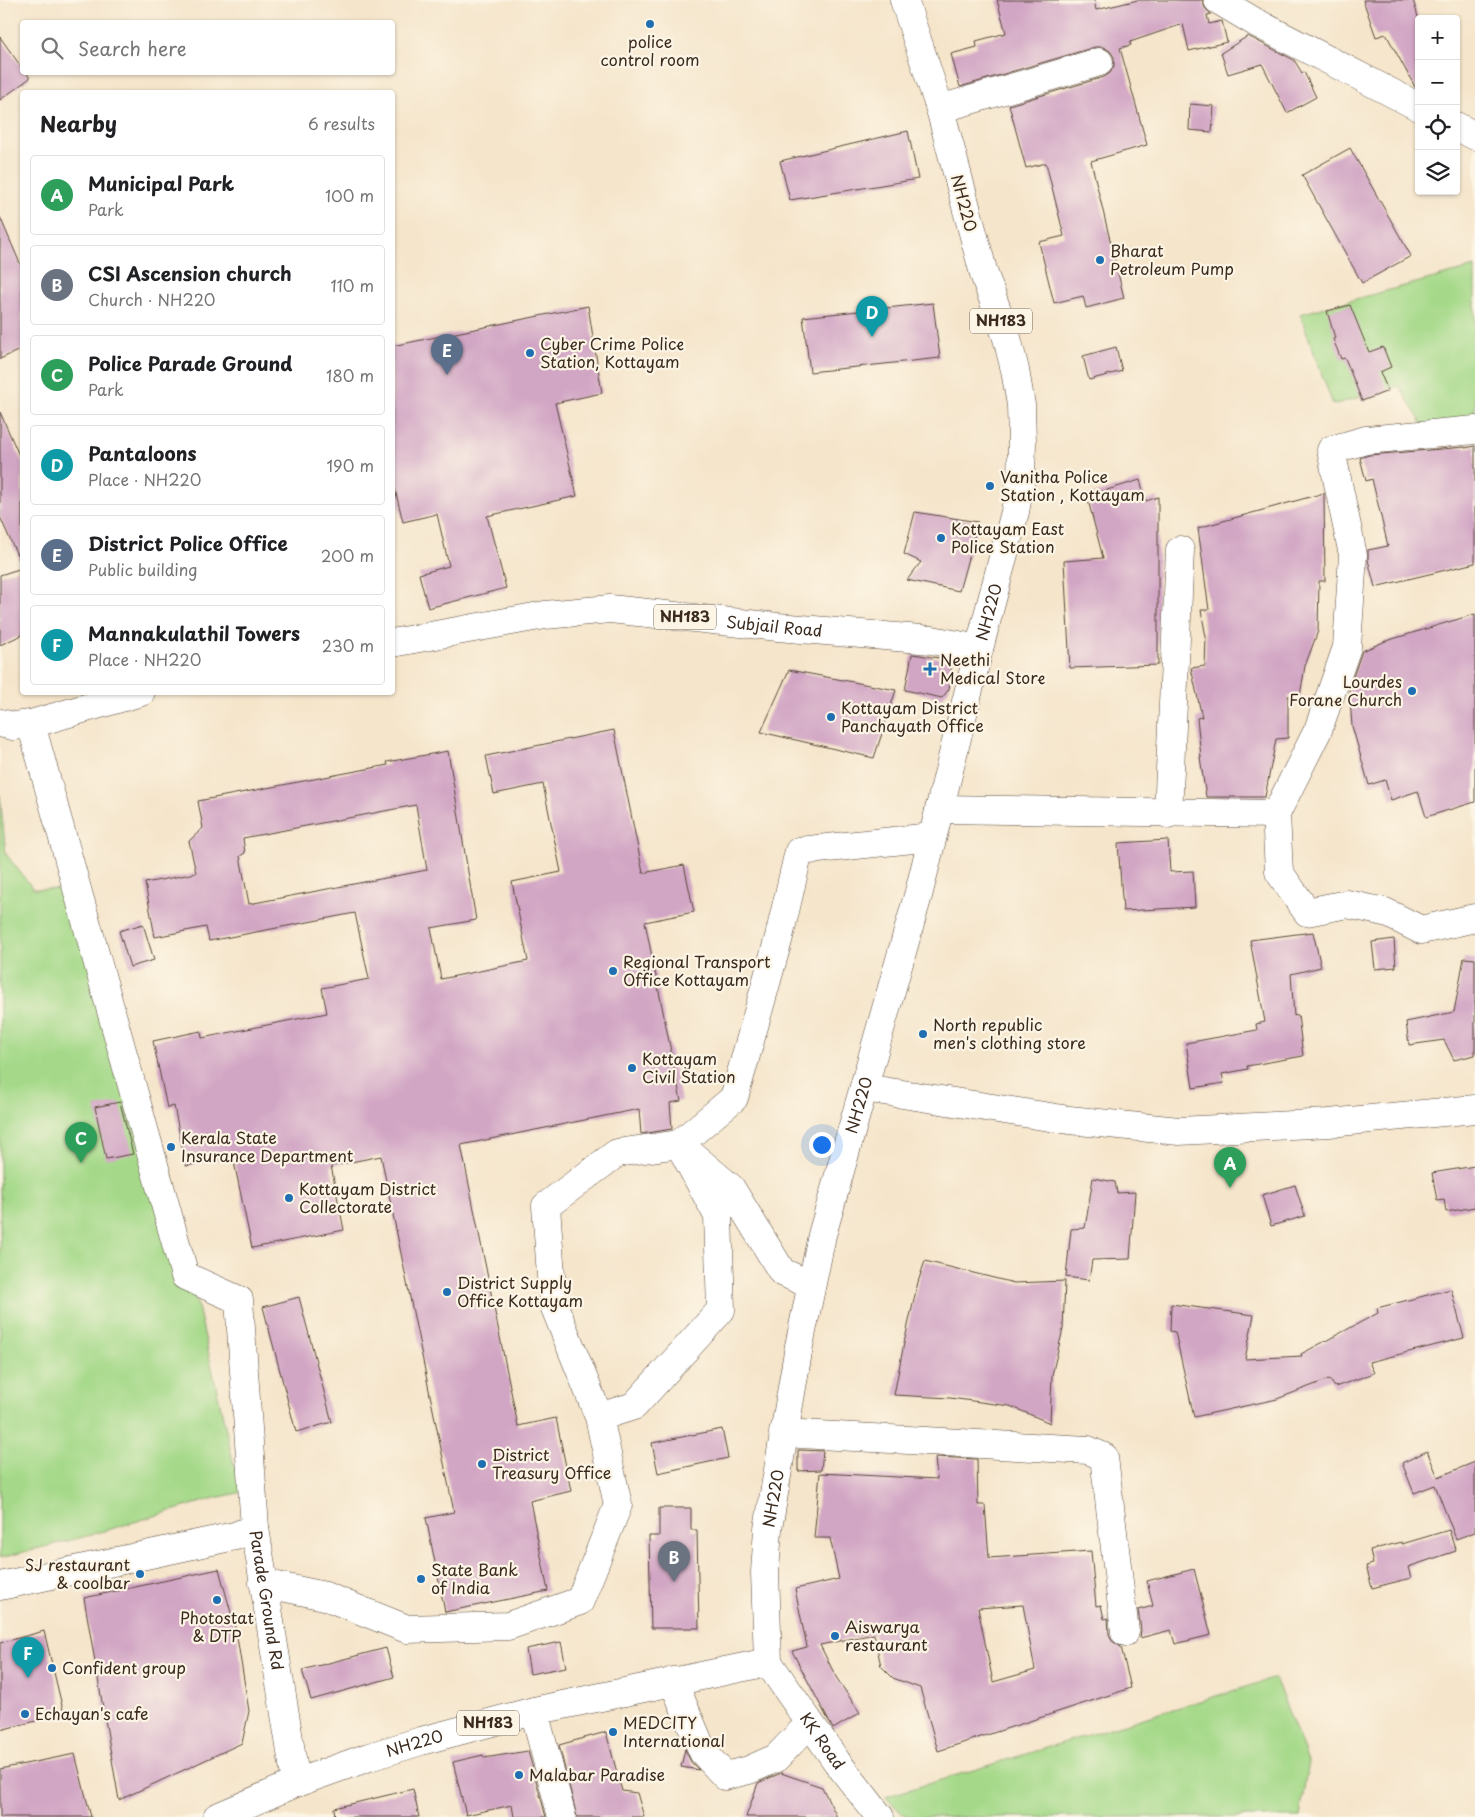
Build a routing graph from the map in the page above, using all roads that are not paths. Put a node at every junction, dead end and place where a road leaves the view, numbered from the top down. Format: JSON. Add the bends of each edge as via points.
{"nodes":[{"id":1,"x":904,"y":0,"type":"edge"},
{"id":2,"x":1218,"y":0,"type":"edge"},
{"id":3,"x":1099,"y":62,"type":"dead end"},
{"id":4,"x":1415,"y":105,"type":"edge"},
{"id":5,"x":940,"y":109,"type":"junction"},
{"id":6,"x":1460,"y":128,"type":"edge"},
{"id":7,"x":1475,"y":136,"type":"edge"},
{"id":8,"x":1475,"y":430,"type":"edge"},
{"id":9,"x":1180,"y":550,"type":"dead end"},
{"id":10,"x":395,"y":642,"type":"edge"},
{"id":11,"x":979,"y":649,"type":"junction"},
{"id":12,"x":131,"y":695,"type":"edge"},
{"id":13,"x":0,"y":722,"type":"edge"},
{"id":14,"x":31,"y":724,"type":"junction"},
{"id":15,"x":939,"y":808,"type":"junction"},
{"id":16,"x":1168,"y":814,"type":"junction"},
{"id":17,"x":1276,"y":814,"type":"junction"},
{"id":18,"x":932,"y":838,"type":"junction"},
{"id":19,"x":1475,"y":918,"type":"edge"},
{"id":20,"x":864,"y":1088,"type":"junction"},
{"id":21,"x":1475,"y":1108,"type":"edge"},
{"id":22,"x":679,"y":1144,"type":"junction"},
{"id":23,"x":811,"y":1285,"type":"junction"},
{"id":24,"x":599,"y":1417,"type":"junction"},
{"id":25,"x":783,"y":1433,"type":"junction"},
{"id":26,"x":255,"y":1528,"type":"junction"},
{"id":27,"x":263,"y":1583,"type":"junction"},
{"id":28,"x":0,"y":1586,"type":"edge"},
{"id":29,"x":1125,"y":1632,"type":"dead end"},
{"id":30,"x":768,"y":1662,"type":"junction"},
{"id":31,"x":674,"y":1681,"type":"junction"},
{"id":32,"x":534,"y":1710,"type":"junction"},
{"id":33,"x":810,"y":1722,"type":"junction"},
{"id":34,"x":296,"y":1783,"type":"junction"},
{"id":35,"x":216,"y":1817,"type":"edge"},
{"id":36,"x":562,"y":1817,"type":"edge"},
{"id":37,"x":880,"y":1817,"type":"edge"}],
"edges":[{"from":1,"to":5,"type":"main road","name":"NH220","number":"NH183"},
{"from":2,"to":4,"type":"main road"},
{"from":3,"to":5,"type":"main road"},
{"from":5,"to":11,"type":"main road","name":"NH220","number":"NH183","via":[[981,264],[1013,362],[1021,405],[1021,478],[1016,512]]},
{"from":6,"to":7,"type":"main road"},
{"from":8,"to":17,"type":"main road","via":[[1366,440],[1330,450],[1353,555],[1346,647],[1318,730]]},
{"from":9,"to":16,"type":"main road"},
{"from":10,"to":11,"type":"main road","name":"Subjail Road","number":"NH183","via":[[546,615],[610,608],[932,640]]},
{"from":11,"to":15,"type":"main road","name":"NH220","number":"NH183"},
{"from":12,"to":14,"type":"main road"},
{"from":13,"to":14,"type":"main road","via":[[13,726]]},
{"from":14,"to":26,"type":"main road","via":[[186,1276],[239,1300]]},
{"from":15,"to":16,"type":"main road"},
{"from":15,"to":18,"type":"main road","name":"NH220","number":"NH183"},
{"from":16,"to":17,"type":"main road"},
{"from":17,"to":19,"type":"main road","via":[[1279,872],[1307,912],[1347,904],[1385,912],[1421,930]]},
{"from":18,"to":20,"type":"main road","name":"NH220","number":"NH183"},
{"from":18,"to":22,"type":"main road","via":[[799,851],[779,937],[734,1098]]},
{"from":20,"to":21,"type":"main road","via":[[1070,1120],[1179,1131],[1329,1123]]},
{"from":20,"to":23,"type":"main road","name":"NH220","number":"NH183"},
{"from":22,"to":23,"type":"main road","via":[[731,1188],[782,1272]]},
{"from":22,"to":24,"type":"main road","via":[[718,1216],[721,1310],[634,1406]]},
{"from":22,"to":24,"type":"main road","via":[[617,1153],[546,1206],[553,1303]]},
{"from":23,"to":25,"type":"main road","name":"NH220","number":"NH183"},
{"from":24,"to":27,"type":"main road","via":[[618,1504],[580,1601],[508,1626],[407,1629],[325,1596]]},
{"from":25,"to":29,"type":"main road","via":[[1088,1450],[1104,1457]]},
{"from":25,"to":30,"type":"main road","name":"NH220","number":"NH183","via":[[768,1529]]},
{"from":26,"to":27,"type":"main road","name":"Parade Ground Rd"},
{"from":26,"to":28,"type":"main road","name":"Parade Ground Rd","via":[[235,1536]]},
{"from":27,"to":34,"type":"main road","name":"Parade Ground Rd"},
{"from":30,"to":31,"type":"main road","name":"NH220","number":"NH183"},
{"from":30,"to":33,"type":"main road","name":"KK Road"},
{"from":31,"to":32,"type":"main road","name":"NH220","number":"NH183"},
{"from":31,"to":33,"type":"main road","via":[[703,1752],[725,1776],[776,1758]]},
{"from":32,"to":34,"type":"main road","name":"NH220","number":"NH183","via":[[386,1752]]},
{"from":32,"to":36,"type":"main road"},
{"from":33,"to":37,"type":"main road","name":"KK Road"},
{"from":34,"to":35,"type":"main road","name":"NH220","number":"NH183"}]}
